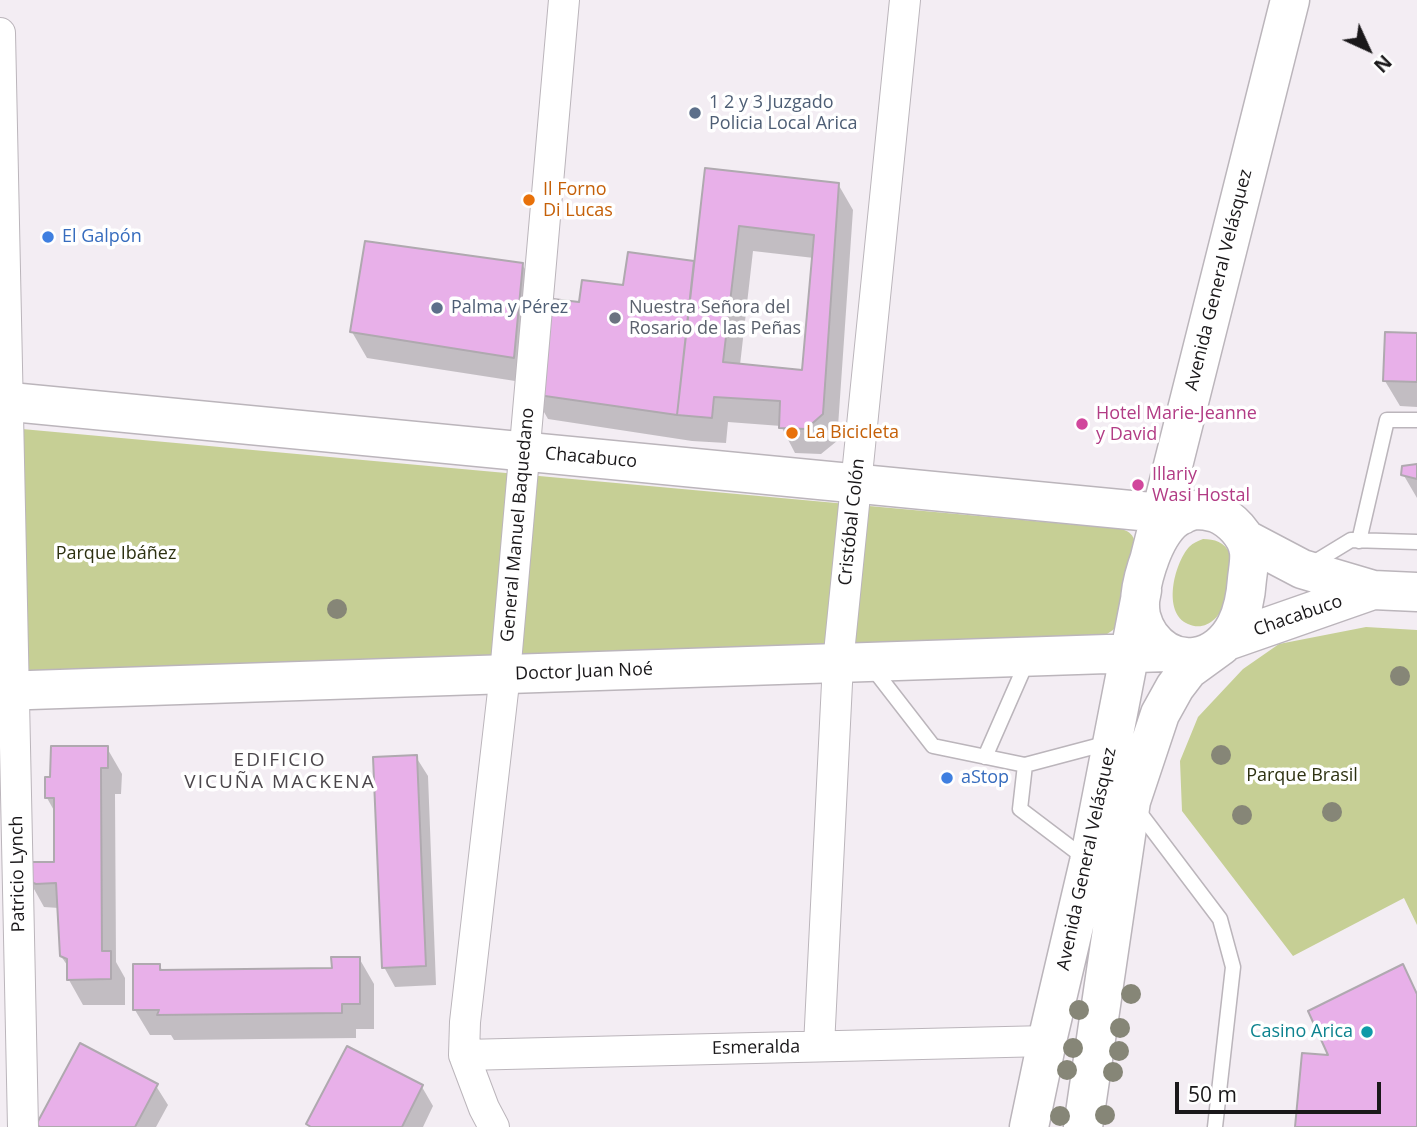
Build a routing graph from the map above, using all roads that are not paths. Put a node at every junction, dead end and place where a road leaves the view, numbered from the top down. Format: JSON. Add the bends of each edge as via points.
{"nodes":[{"id":1,"x":564,"y":0,"type":"edge"},
{"id":2,"x":905,"y":0,"type":"edge"},
{"id":3,"x":1290,"y":0,"type":"edge"},
{"id":4,"x":0,"y":33,"type":"edge"},
{"id":5,"x":4,"y":401,"type":"edge"},
{"id":6,"x":1417,"y":420,"type":"edge"},
{"id":7,"x":524,"y":451,"type":"junction"},
{"id":8,"x":856,"y":483,"type":"junction"},
{"id":9,"x":1171,"y":514,"type":"junction"},
{"id":10,"x":1245,"y":538,"type":"junction"},
{"id":11,"x":1359,"y":541,"type":"junction"},
{"id":12,"x":1417,"y":542,"type":"edge"},
{"id":13,"x":1302,"y":569,"type":"junction"},
{"id":14,"x":1373,"y":590,"type":"junction"},
{"id":15,"x":1417,"y":592,"type":"edge"},
{"id":16,"x":1222,"y":644,"type":"junction"},
{"id":17,"x":1149,"y":653,"type":"junction"},
{"id":18,"x":1030,"y":657,"type":"junction"},
{"id":19,"x":853,"y":663,"type":"junction"},
{"id":20,"x":505,"y":674,"type":"junction"},
{"id":21,"x":7,"y":690,"type":"edge"},
{"id":22,"x":1112,"y":742,"type":"junction"},
{"id":23,"x":985,"y":757,"type":"junction"},
{"id":24,"x":1025,"y":765,"type":"junction"},
{"id":25,"x":1131,"y":801,"type":"junction"},
{"id":26,"x":1089,"y":862,"type":"junction"},
{"id":27,"x":1047,"y":1041,"type":"junction"},
{"id":28,"x":819,"y":1046,"type":"junction"},
{"id":29,"x":464,"y":1055,"type":"junction"},
{"id":30,"x":23,"y":1127,"type":"edge"},
{"id":31,"x":494,"y":1127,"type":"edge"},
{"id":32,"x":1029,"y":1127,"type":"edge"},
{"id":33,"x":1083,"y":1127,"type":"edge"},
{"id":34,"x":1215,"y":1127,"type":"edge"}],
"edges":[{"from":1,"to":7,"type":"street","name":"General Manuel Baquedano"},
{"from":2,"to":8,"type":"street","name":"Cristóbal Colón"},
{"from":3,"to":9,"type":"street","name":"Avenida General Velásquez"},
{"from":4,"to":5,"type":"street","name":"Patricio Lynch"},
{"from":5,"to":7,"type":"street","name":"Chacabuco"},
{"from":5,"to":21,"type":"street","name":"Patricio Lynch"},
{"from":6,"to":11,"type":"lane","via":[[1387,419]]},
{"from":7,"to":8,"type":"street","name":"Chacabuco"},
{"from":7,"to":20,"type":"street","name":"General Manuel Baquedano"},
{"from":8,"to":9,"type":"street","name":"Chacabuco"},
{"from":8,"to":19,"type":"street","name":"Cristóbal Colón"},
{"from":9,"to":10,"type":"street","via":[[1216,513]]},
{"from":9,"to":17,"type":"street","name":"Avenida General Velásquez","via":[[1145,575]]},
{"from":10,"to":13,"type":"street","name":"Chacabuco"},
{"from":10,"to":16,"type":"street","via":[[1249,550],[1244,600],[1237,623]]},
{"from":11,"to":12,"type":"lane"},
{"from":11,"to":13,"type":"lane","via":[[1351,540]]},
{"from":13,"to":14,"type":"street","name":"Chacabuco"},
{"from":14,"to":15,"type":"street","name":"Chacabuco"},
{"from":14,"to":16,"type":"street","name":"Chacabuco"},
{"from":16,"to":17,"type":"street","via":[[1193,657]]},
{"from":16,"to":25,"type":"street","name":"Avenida General Velásquez","via":[[1188,670],[1175,687],[1160,714]]},
{"from":17,"to":18,"type":"street","name":"Doctor Juan Noé"},
{"from":17,"to":22,"type":"street","name":"Avenida General Velásquez"},
{"from":18,"to":19,"type":"street","name":"Doctor Juan Noé"},
{"from":18,"to":23,"type":"lane"},
{"from":19,"to":20,"type":"street","name":"Doctor Juan Noé"},
{"from":19,"to":23,"type":"lane","via":[[933,746]]},
{"from":19,"to":28,"type":"street","name":"Cristóbal Colón"},
{"from":20,"to":21,"type":"street","name":"Doctor Juan Noé"},
{"from":20,"to":29,"type":"street","name":"General Manuel Baquedano"},
{"from":21,"to":30,"type":"street","name":"Patricio Lynch"},
{"from":22,"to":24,"type":"lane"},
{"from":22,"to":26,"type":"street","name":"Avenida General Velásquez"},
{"from":23,"to":24,"type":"lane"},
{"from":24,"to":26,"type":"lane","via":[[1020,808]]},
{"from":25,"to":33,"type":"street","name":"Avenida General Velásquez"},
{"from":25,"to":34,"type":"lane","via":[[1220,919],[1233,967]]},
{"from":26,"to":27,"type":"street","name":"Avenida General Velásquez"},
{"from":27,"to":28,"type":"street","name":"Esmeralda"},
{"from":27,"to":32,"type":"street","name":"Avenida General Velásquez"},
{"from":28,"to":29,"type":"street","name":"Esmeralda"},
{"from":29,"to":31,"type":"street","name":"General Manuel Baquedano"}]}
